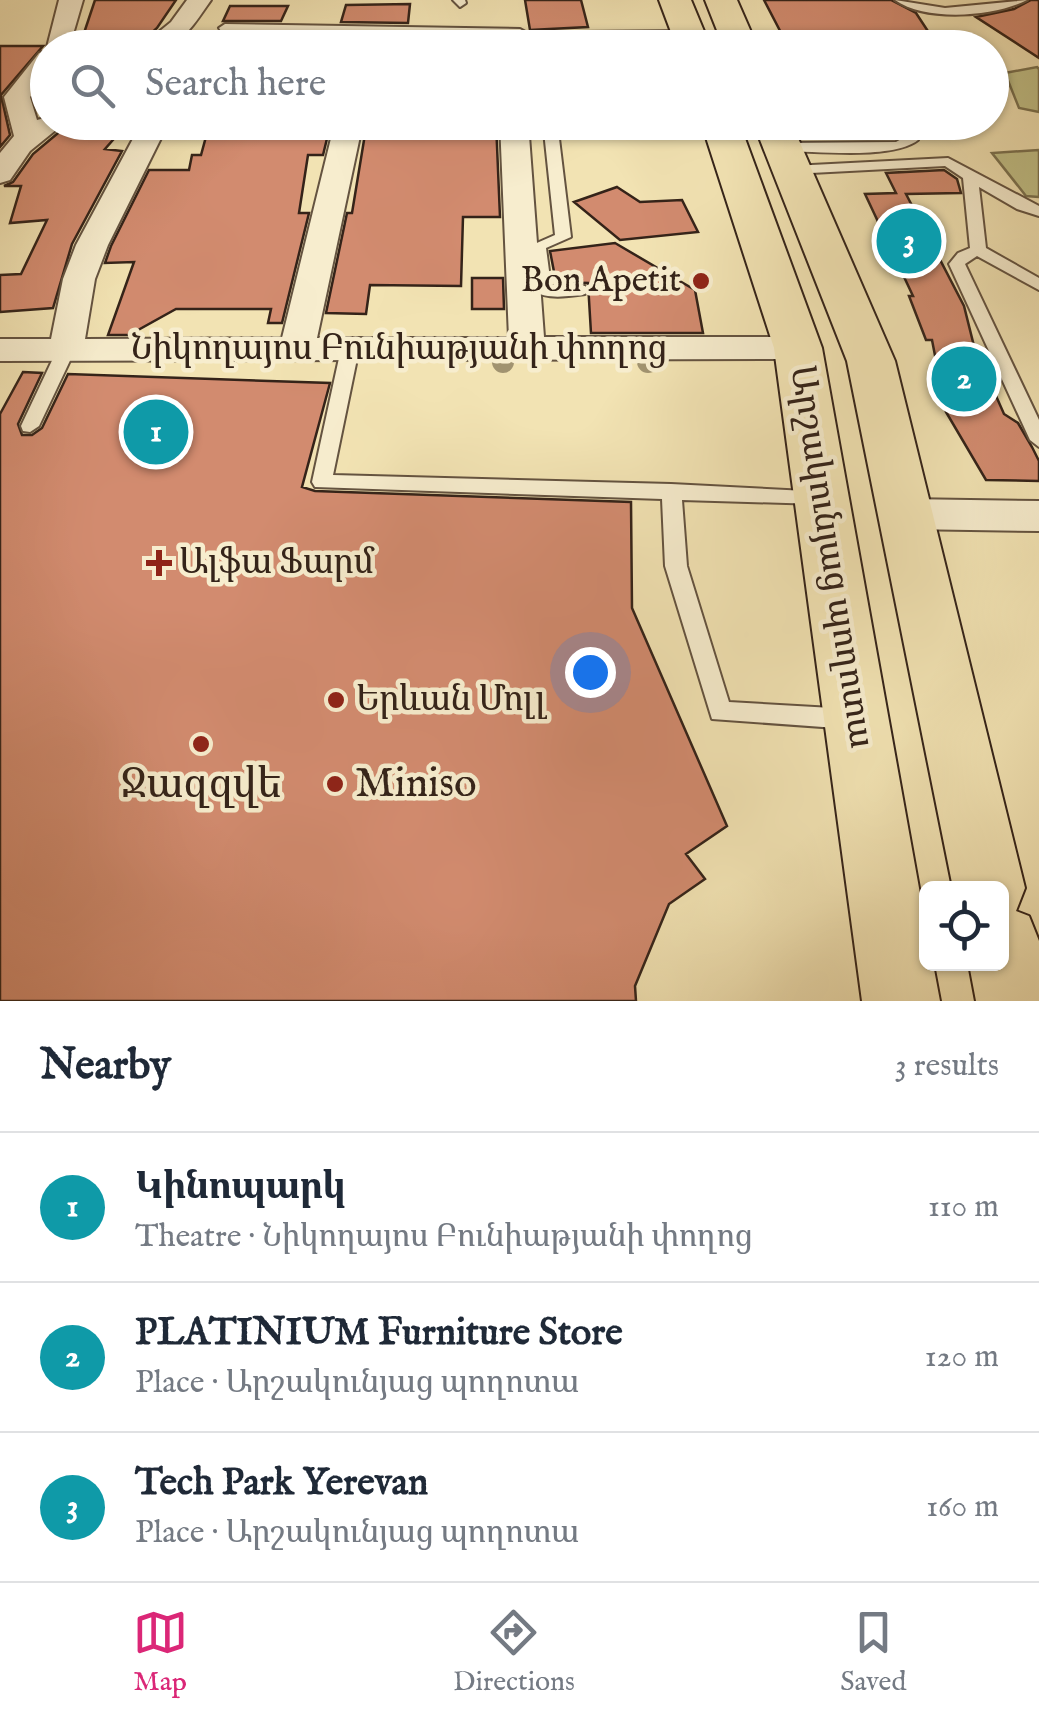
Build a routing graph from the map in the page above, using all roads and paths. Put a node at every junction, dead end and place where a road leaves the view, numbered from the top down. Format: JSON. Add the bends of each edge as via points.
{"nodes":[{"id":1,"x":71,"y":0,"type":"edge"},
{"id":2,"x":199,"y":0,"type":"edge"},
{"id":3,"x":675,"y":0,"type":"edge"},
{"id":4,"x":721,"y":0,"type":"edge"},
{"id":5,"x":901,"y":0,"type":"edge"},
{"id":6,"x":1021,"y":0,"type":"edge"},
{"id":7,"x":224,"y":28,"type":"dead end"},
{"id":8,"x":62,"y":30,"type":"edge"},
{"id":9,"x":175,"y":30,"type":"edge"},
{"id":10,"x":279,"y":30,"type":"edge"},
{"id":11,"x":687,"y":30,"type":"edge"},
{"id":12,"x":734,"y":30,"type":"edge"},
{"id":13,"x":30,"y":81,"type":"edge"},
{"id":14,"x":30,"y":115,"type":"edge"},
{"id":15,"x":31,"y":140,"type":"edge"},
{"id":16,"x":147,"y":140,"type":"edge"},
{"id":17,"x":345,"y":140,"type":"edge"},
{"id":18,"x":515,"y":140,"type":"edge"},
{"id":19,"x":552,"y":140,"type":"edge"},
{"id":20,"x":911,"y":140,"type":"edge"},
{"id":21,"x":764,"y":145,"type":"edge"},
{"id":22,"x":0,"y":174,"type":"edge"},
{"id":23,"x":970,"y":176,"type":"junction"},
{"id":24,"x":1039,"y":211,"type":"edge"},
{"id":25,"x":978,"y":250,"type":"junction"},
{"id":26,"x":1037,"y":289,"type":"edge"},
{"id":27,"x":579,"y":290,"type":"dead end"},
{"id":28,"x":798,"y":348,"type":"junction"},
{"id":29,"x":297,"y":349,"type":"junction"},
{"id":30,"x":350,"y":349,"type":"junction"},
{"id":31,"x":526,"y":349,"type":"junction"},
{"id":32,"x":0,"y":350,"type":"edge"},
{"id":33,"x":66,"y":350,"type":"junction"},
{"id":34,"x":30,"y":426,"type":"dead end"},
{"id":35,"x":1039,"y":440,"type":"edge"},
{"id":36,"x":670,"y":491,"type":"junction"},
{"id":37,"x":821,"y":497,"type":"junction"},
{"id":38,"x":906,"y":514,"type":"junction"},
{"id":39,"x":1039,"y":516,"type":"edge"},
{"id":40,"x":857,"y":720,"type":"junction"},
{"id":41,"x":988,"y":881,"type":"edge"},
{"id":42,"x":900,"y":1001,"type":"edge"}],
"edges":[{"from":1,"to":8,"type":"street"},
{"from":2,"to":9,"type":"street"},
{"from":3,"to":11,"type":"main road"},
{"from":4,"to":12,"type":"main road"},
{"from":5,"to":6,"type":"lane","via":[[958,13]]},
{"from":7,"to":10,"type":"lane"},
{"from":13,"to":14,"type":"street","via":[[18,97]]},
{"from":15,"to":22,"type":"street"},
{"from":16,"to":33,"type":"street","via":[[92,245]]},
{"from":17,"to":29,"type":"street"},
{"from":18,"to":31,"type":"street"},
{"from":19,"to":27,"type":"lane","via":[[564,237],[538,246],[543,291]]},
{"from":20,"to":21,"type":"lane","via":[[898,146]]},
{"from":21,"to":23,"type":"lane","via":[[948,162]]},
{"from":21,"to":28,"type":"main road","name":"Արշակունյաց պողոտա"},
{"from":21,"to":38,"type":"main road","name":"Արշակունյաց պողոտա","via":[[871,360]]},
{"from":23,"to":24,"type":"lane"},
{"from":23,"to":25,"type":"lane"},
{"from":25,"to":26,"type":"lane"},
{"from":25,"to":35,"type":"lane","via":[[957,264]]},
{"from":28,"to":31,"type":"street","name":"Նիկողայոս Բունիաթյանի փողոց"},
{"from":28,"to":37,"type":"main road","name":"Արշակունյաց պողոտա"},
{"from":29,"to":30,"type":"street","name":"Նիկողայոս Բունիաթյանի փողոց"},
{"from":29,"to":33,"type":"street","name":"Նիկողայոս Բունիաթյանի փողոց"},
{"from":30,"to":31,"type":"street","name":"Նիկողայոս Բունիաթյանի փողոց"},
{"from":30,"to":36,"type":"lane","via":[[330,412],[322,482]]},
{"from":32,"to":33,"type":"street","name":"Նիկողայոս Բունիաթյանի փողոց"},
{"from":33,"to":34,"type":"lane"},
{"from":36,"to":37,"type":"lane"},
{"from":36,"to":40,"type":"lane","via":[[676,566],[720,712]]},
{"from":37,"to":40,"type":"main road","name":"Արշակունյաց պողոտա"},
{"from":38,"to":39,"type":"street"},
{"from":38,"to":41,"type":"main road","name":"Արշակունյաց պողոտա"},
{"from":40,"to":42,"type":"main road","name":"Արշակունյաց պողոտա"}]}
